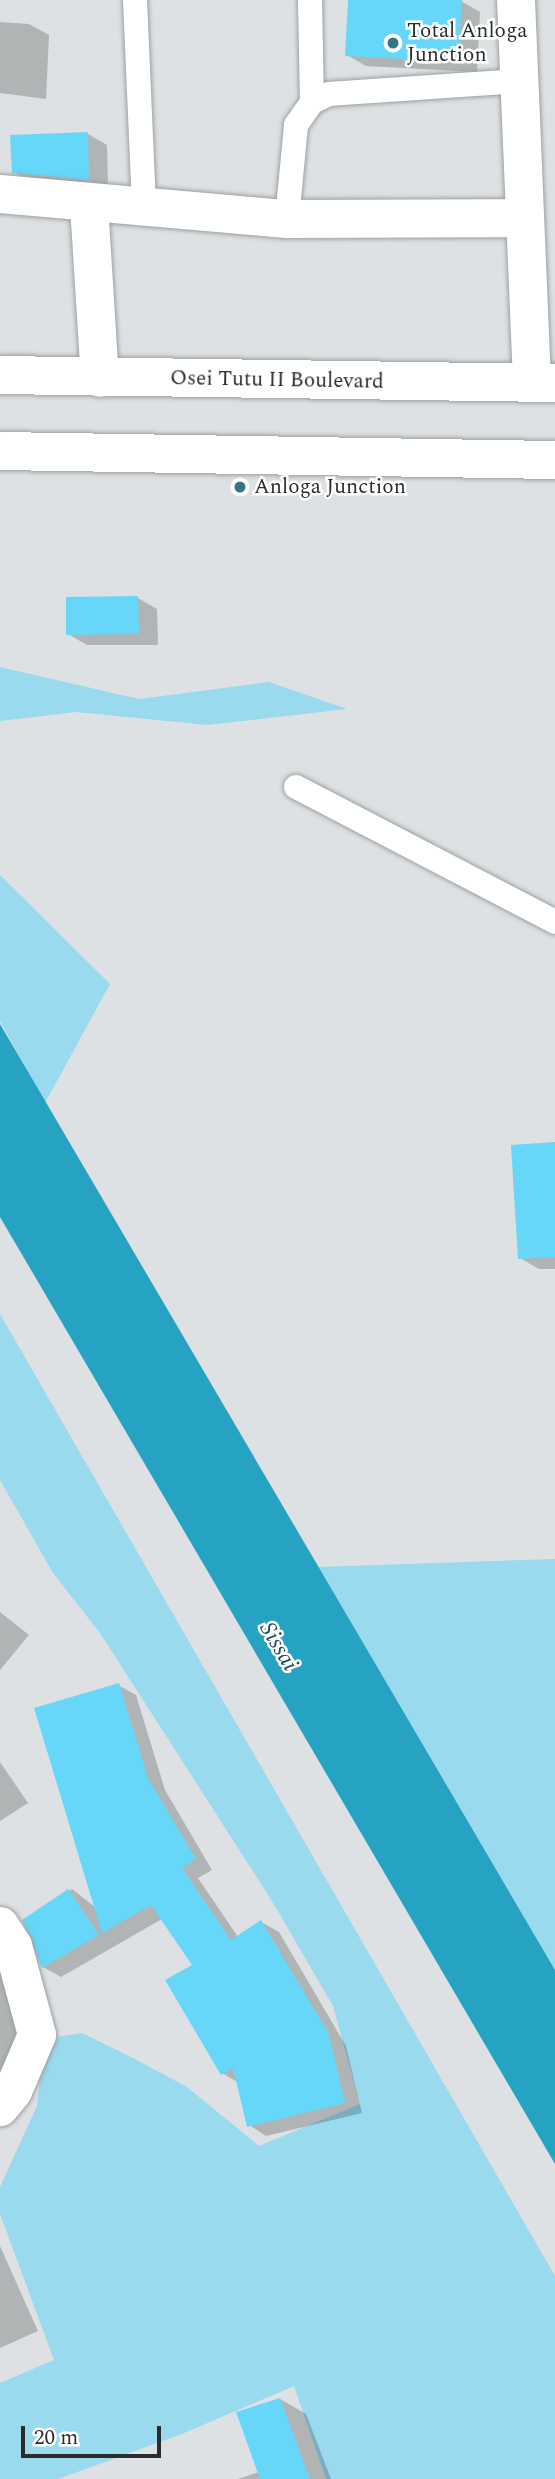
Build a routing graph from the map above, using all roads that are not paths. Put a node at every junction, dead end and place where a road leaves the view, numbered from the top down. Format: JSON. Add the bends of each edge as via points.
{"nodes":[{"id":1,"x":135,"y":0,"type":"edge"},
{"id":2,"x":310,"y":0,"type":"edge"},
{"id":3,"x":516,"y":0,"type":"edge"},
{"id":4,"x":519,"y":81,"type":"junction"},
{"id":5,"x":312,"y":102,"type":"junction"},
{"id":6,"x":0,"y":194,"type":"edge"},
{"id":7,"x":89,"y":205,"type":"junction"},
{"id":8,"x":144,"y":208,"type":"junction"},
{"id":9,"x":523,"y":218,"type":"junction"},
{"id":10,"x":287,"y":219,"type":"junction"},
{"id":11,"x":0,"y":374,"type":"edge"},
{"id":12,"x":100,"y":378,"type":"junction"},
{"id":13,"x":543,"y":383,"type":"edge"},
{"id":14,"x":0,"y":452,"type":"edge"},
{"id":15,"x":555,"y":460,"type":"edge"},
{"id":16,"x":296,"y":787,"type":"dead end"},
{"id":17,"x":555,"y":922,"type":"edge"},
{"id":18,"x":0,"y":1926,"type":"edge"},
{"id":19,"x":0,"y":2107,"type":"edge"}],
"edges":[{"from":1,"to":8,"type":"lane"},
{"from":2,"to":5,"type":"lane"},
{"from":3,"to":4,"type":"street"},
{"from":4,"to":5,"type":"lane","via":[[329,94]]},
{"from":4,"to":9,"type":"street"},
{"from":5,"to":10,"type":"lane","via":[[296,125]]},
{"from":6,"to":7,"type":"street"},
{"from":7,"to":8,"type":"street"},
{"from":7,"to":12,"type":"street"},
{"from":8,"to":10,"type":"street"},
{"from":9,"to":10,"type":"street"},
{"from":9,"to":13,"type":"street"},
{"from":11,"to":12,"type":"street","name":"Osei Tutu II Boulevard"},
{"from":12,"to":13,"type":"street","name":"Osei Tutu II Boulevard"},
{"from":14,"to":15,"type":"street"},
{"from":16,"to":17,"type":"lane"},
{"from":18,"to":19,"type":"street","via":[[13,1946],[37,2035],[13,2091]]}]}
